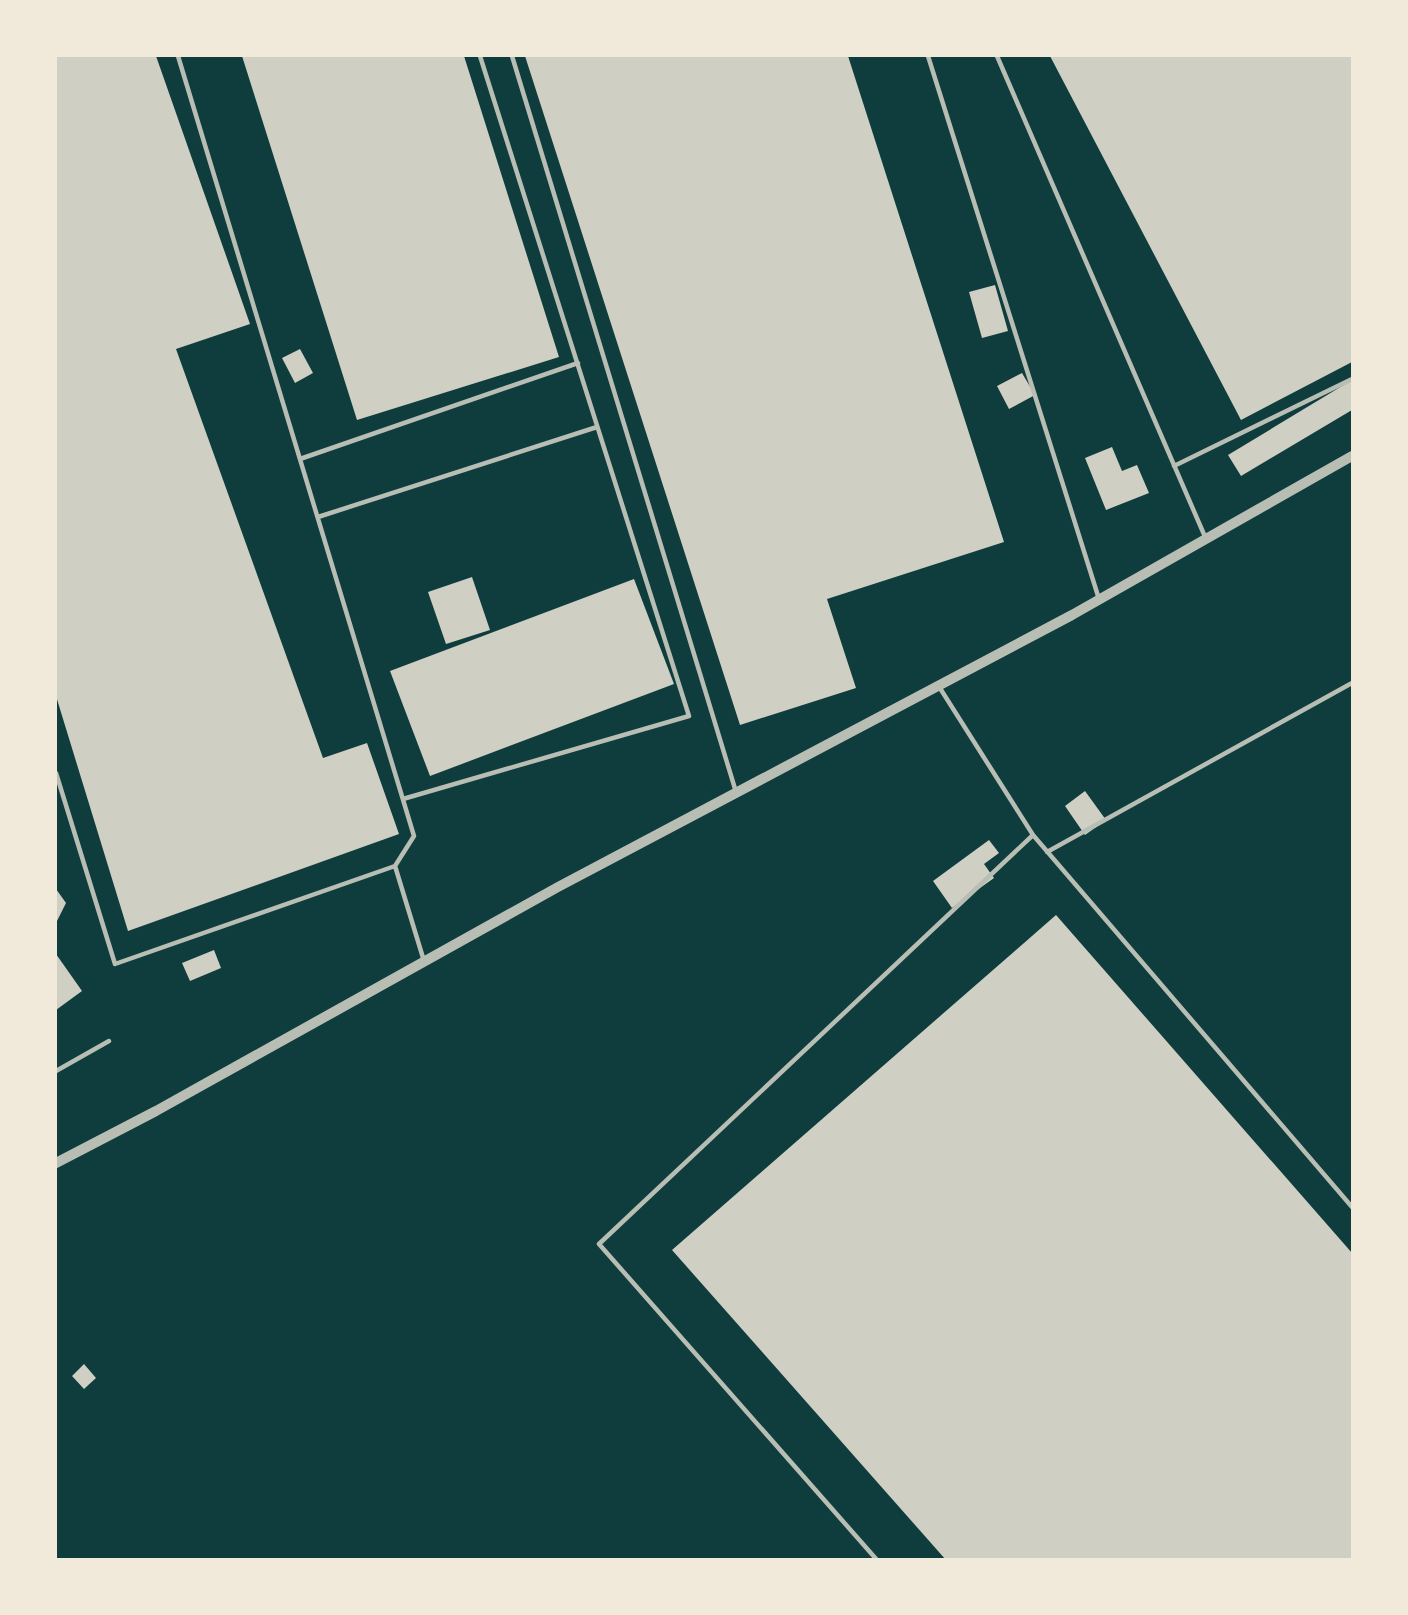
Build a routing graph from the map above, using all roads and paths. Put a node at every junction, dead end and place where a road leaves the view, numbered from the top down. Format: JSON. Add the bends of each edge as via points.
{"nodes":[{"id":1,"x":178,"y":56,"type":"edge"},
{"id":2,"x":480,"y":56,"type":"edge"},
{"id":3,"x":512,"y":56,"type":"edge"},
{"id":4,"x":928,"y":56,"type":"edge"},
{"id":5,"x":997,"y":56,"type":"edge"},
{"id":6,"x":578,"y":363,"type":"junction"},
{"id":7,"x":1353,"y":379,"type":"edge"},
{"id":8,"x":597,"y":427,"type":"junction"},
{"id":9,"x":1353,"y":456,"type":"edge"},
{"id":10,"x":300,"y":459,"type":"junction"},
{"id":11,"x":1174,"y":466,"type":"junction"},
{"id":12,"x":318,"y":517,"type":"junction"},
{"id":13,"x":1206,"y":539,"type":"junction"},
{"id":14,"x":1099,"y":599,"type":"junction"},
{"id":15,"x":1353,"y":683,"type":"edge"},
{"id":16,"x":938,"y":685,"type":"junction"},
{"id":17,"x":56,"y":773,"type":"edge"},
{"id":18,"x":736,"y":792,"type":"junction"},
{"id":19,"x":402,"y":799,"type":"junction"},
{"id":20,"x":1033,"y":835,"type":"junction"},
{"id":21,"x":1047,"y":852,"type":"junction"},
{"id":22,"x":395,"y":866,"type":"junction"},
{"id":23,"x":424,"y":961,"type":"junction"},
{"id":24,"x":109,"y":1041,"type":"dead end"},
{"id":25,"x":56,"y":1071,"type":"edge"},
{"id":26,"x":56,"y":1163,"type":"edge"},
{"id":27,"x":1353,"y":1207,"type":"edge"},
{"id":28,"x":877,"y":1560,"type":"edge"}],
"edges":[{"from":1,"to":10,"type":"lane"},
{"from":2,"to":6,"type":"lane"},
{"from":3,"to":18,"type":"lane"},
{"from":4,"to":14,"type":"lane"},
{"from":5,"to":11,"type":"lane"},
{"from":6,"to":8,"type":"lane"},
{"from":6,"to":10,"type":"lane"},
{"from":7,"to":11,"type":"lane"},
{"from":8,"to":12,"type":"lane"},
{"from":8,"to":19,"type":"lane","via":[[689,716]]},
{"from":9,"to":13,"type":"street"},
{"from":10,"to":12,"type":"lane"},
{"from":11,"to":13,"type":"lane"},
{"from":12,"to":19,"type":"lane"},
{"from":13,"to":14,"type":"street"},
{"from":14,"to":16,"type":"street"},
{"from":15,"to":21,"type":"lane"},
{"from":16,"to":18,"type":"street"},
{"from":16,"to":20,"type":"lane"},
{"from":17,"to":22,"type":"lane","via":[[115,964]]},
{"from":18,"to":23,"type":"street"},
{"from":19,"to":22,"type":"lane","via":[[414,836]]},
{"from":20,"to":21,"type":"lane"},
{"from":20,"to":28,"type":"lane","via":[[599,1244]]},
{"from":21,"to":27,"type":"lane"},
{"from":22,"to":23,"type":"lane"},
{"from":23,"to":26,"type":"street"},
{"from":24,"to":25,"type":"lane"}]}
